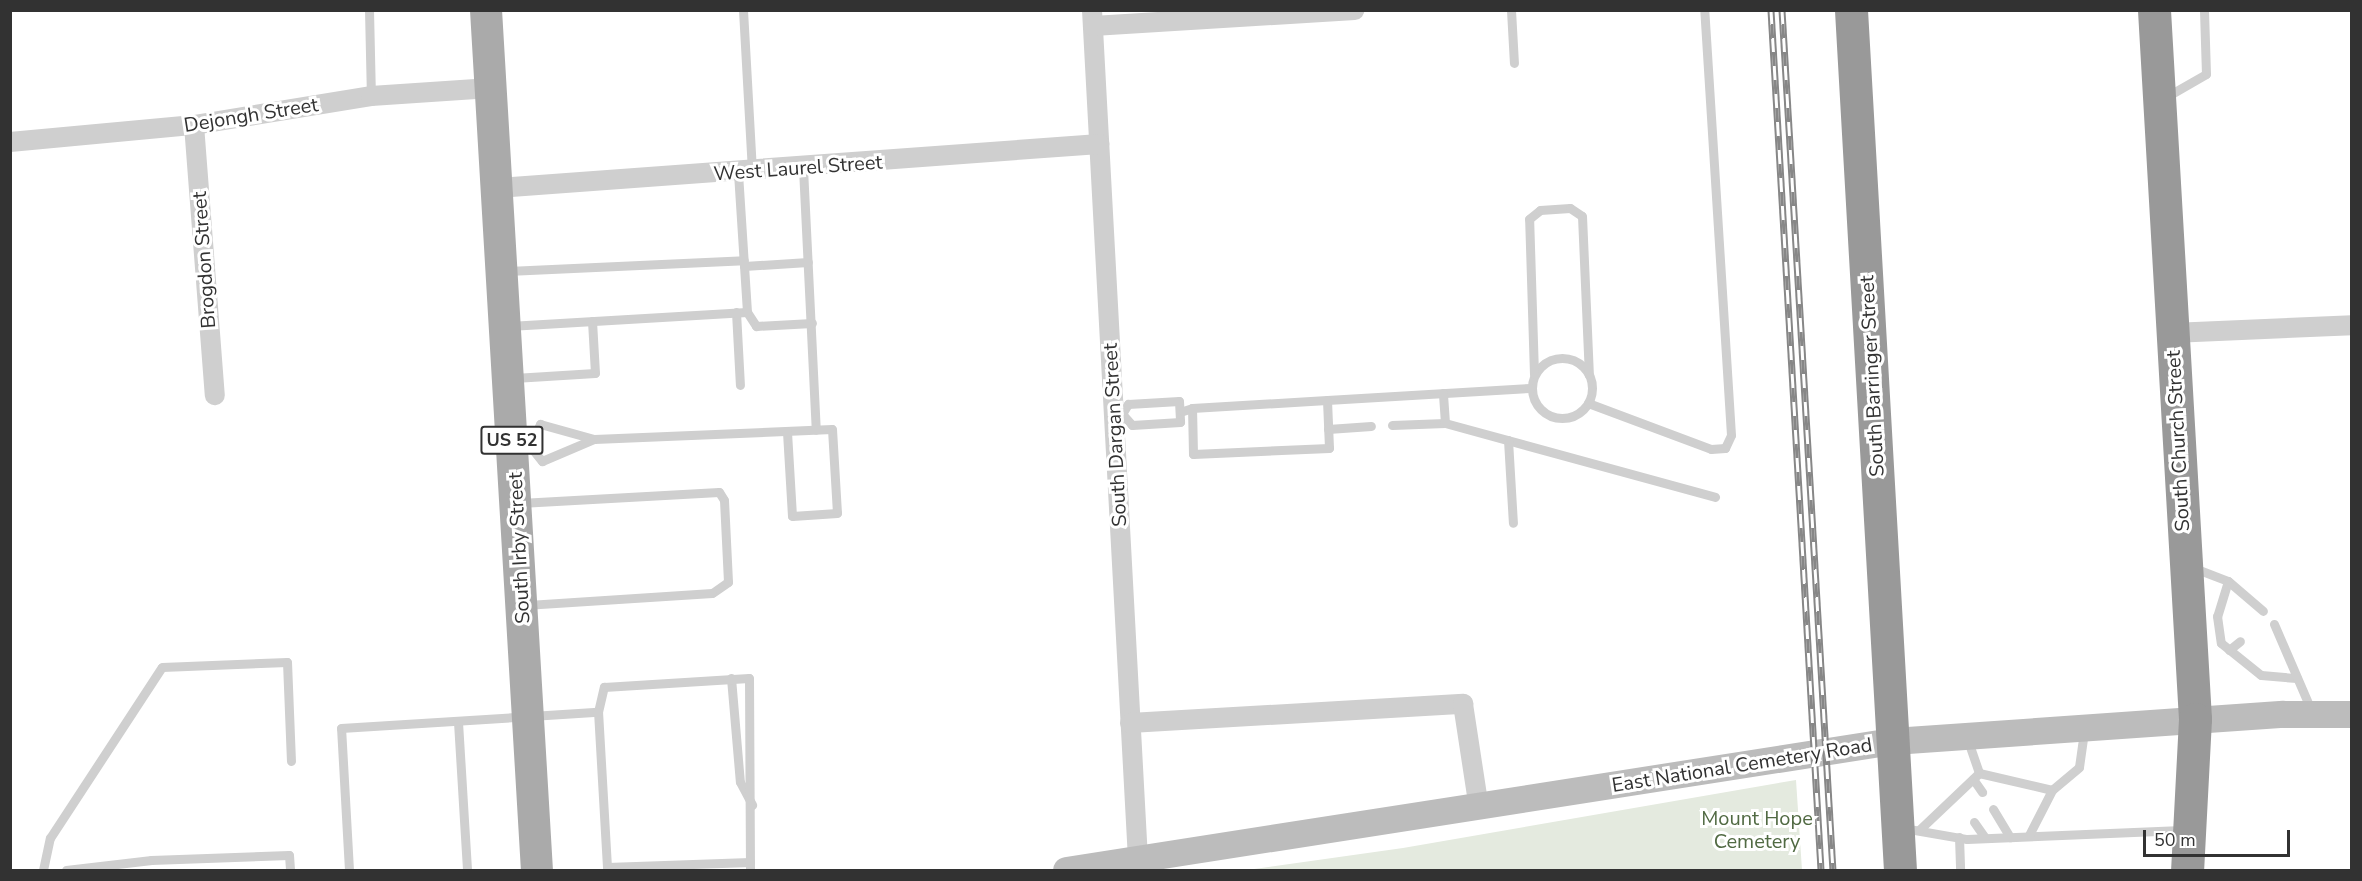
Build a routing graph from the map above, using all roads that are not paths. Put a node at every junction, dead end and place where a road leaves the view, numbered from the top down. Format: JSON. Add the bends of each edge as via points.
{"nodes":[{"id":1,"x":369,"y":10,"type":"edge"},
{"id":2,"x":486,"y":10,"type":"edge"},
{"id":3,"x":743,"y":10,"type":"edge"},
{"id":4,"x":1355,"y":10,"type":"edge"},
{"id":5,"x":1511,"y":10,"type":"edge"},
{"id":6,"x":1704,"y":10,"type":"edge"},
{"id":7,"x":1851,"y":10,"type":"edge"},
{"id":8,"x":2154,"y":10,"type":"edge"},
{"id":9,"x":2204,"y":10,"type":"edge"},
{"id":10,"x":1093,"y":18,"type":"edge"},
{"id":11,"x":1514,"y":63,"type":"dead end"},
{"id":12,"x":491,"y":88,"type":"junction"},
{"id":13,"x":371,"y":96,"type":"junction"},
{"id":14,"x":2159,"y":101,"type":"junction"},
{"id":15,"x":194,"y":125,"type":"junction"},
{"id":16,"x":10,"y":142,"type":"edge"},
{"id":17,"x":1100,"y":144,"type":"junction"},
{"id":18,"x":803,"y":168,"type":"junction"},
{"id":19,"x":745,"y":172,"type":"junction"},
{"id":20,"x":497,"y":188,"type":"junction"},
{"id":21,"x":808,"y":262,"type":"junction"},
{"id":22,"x":744,"y":263,"type":"junction"},
{"id":23,"x":502,"y":271,"type":"junction"},
{"id":24,"x":736,"y":312,"type":"junction"},
{"id":25,"x":747,"y":312,"type":"junction"},
{"id":26,"x":592,"y":321,"type":"junction"},
{"id":27,"x":812,"y":323,"type":"junction"},
{"id":28,"x":2352,"y":325,"type":"edge"},
{"id":29,"x":506,"y":326,"type":"junction"},
{"id":30,"x":2172,"y":333,"type":"junction"},
{"id":31,"x":1534,"y":374,"type":"junction"},
{"id":32,"x":1589,"y":375,"type":"junction"},
{"id":33,"x":509,"y":379,"type":"junction"},
{"id":34,"x":740,"y":386,"type":"dead end"},
{"id":35,"x":1531,"y":388,"type":"junction"},
{"id":36,"x":1443,"y":393,"type":"junction"},
{"id":37,"x":215,"y":395,"type":"dead end"},
{"id":38,"x":1327,"y":400,"type":"junction"},
{"id":39,"x":1588,"y":403,"type":"junction"},
{"id":40,"x":1188,"y":409,"type":"junction"},
{"id":41,"x":1118,"y":414,"type":"junction"},
{"id":42,"x":1445,"y":423,"type":"junction"},
{"id":43,"x":1392,"y":425,"type":"dead end"},
{"id":44,"x":1371,"y":426,"type":"dead end"},
{"id":45,"x":1328,"y":429,"type":"junction"},
{"id":46,"x":816,"y":430,"type":"junction"},
{"id":47,"x":787,"y":431,"type":"junction"},
{"id":48,"x":594,"y":439,"type":"junction"},
{"id":49,"x":1508,"y":440,"type":"junction"},
{"id":50,"x":521,"y":445,"type":"junction"},
{"id":51,"x":1715,"y":497,"type":"dead end"},
{"id":52,"x":516,"y":503,"type":"junction"},
{"id":53,"x":1513,"y":523,"type":"dead end"},
{"id":54,"x":2186,"y":565,"type":"junction"},
{"id":55,"x":2228,"y":581,"type":"junction"},
{"id":56,"x":522,"y":605,"type":"junction"},
{"id":57,"x":2263,"y":611,"type":"dead end"},
{"id":58,"x":2274,"y":624,"type":"dead end"},
{"id":59,"x":2240,"y":641,"type":"dead end"},
{"id":60,"x":2229,"y":650,"type":"junction"},
{"id":61,"x":731,"y":678,"type":"junction"},
{"id":62,"x":2297,"y":678,"type":"junction"},
{"id":63,"x":598,"y":712,"type":"junction"},
{"id":64,"x":2313,"y":714,"type":"junction"},
{"id":65,"x":2352,"y":714,"type":"edge"},
{"id":66,"x":529,"y":718,"type":"junction"},
{"id":67,"x":2195,"y":719,"type":"junction"},
{"id":68,"x":458,"y":722,"type":"junction"},
{"id":69,"x":1130,"y":723,"type":"junction"},
{"id":70,"x":2085,"y":728,"type":"junction"},
{"id":71,"x":1966,"y":736,"type":"junction"},
{"id":72,"x":1893,"y":741,"type":"junction"},
{"id":73,"x":291,"y":761,"type":"dead end"},
{"id":74,"x":1976,"y":776,"type":"junction"},
{"id":75,"x":2052,"y":790,"type":"junction"},
{"id":76,"x":1982,"y":792,"type":"dead end"},
{"id":77,"x":1955,"y":793,"type":"junction"},
{"id":78,"x":1962,"y":803,"type":"dead end"},
{"id":79,"x":752,"y":805,"type":"junction"},
{"id":80,"x":1479,"y":809,"type":"junction"},
{"id":81,"x":1993,"y":809,"type":"dead end"},
{"id":82,"x":1974,"y":822,"type":"dead end"},
{"id":83,"x":1908,"y":829,"type":"junction"},
{"id":84,"x":2188,"y":830,"type":"junction"},
{"id":85,"x":2029,"y":835,"type":"junction"},
{"id":86,"x":1959,"y":837,"type":"junction"},
{"id":87,"x":2010,"y":837,"type":"junction"},
{"id":88,"x":1985,"y":838,"type":"junction"},
{"id":89,"x":1138,"y":865,"type":"edge"},
{"id":90,"x":750,"y":866,"type":"edge"},
{"id":91,"x":43,"y":870,"type":"edge"},
{"id":92,"x":66,"y":870,"type":"edge"},
{"id":93,"x":290,"y":870,"type":"edge"},
{"id":94,"x":349,"y":870,"type":"edge"},
{"id":95,"x":467,"y":870,"type":"edge"},
{"id":96,"x":537,"y":870,"type":"edge"},
{"id":97,"x":1066,"y":870,"type":"edge"},
{"id":98,"x":1900,"y":870,"type":"edge"},
{"id":99,"x":1960,"y":870,"type":"edge"},
{"id":100,"x":2187,"y":870,"type":"edge"}],
"edges":[{"from":1,"to":13,"type":"lane"},
{"from":2,"to":12,"type":"main road","name":"South Irby Street","number":"US 52"},
{"from":3,"to":19,"type":"lane"},
{"from":4,"to":10,"type":"street"},
{"from":5,"to":11,"type":"lane"},
{"from":6,"to":39,"type":"lane","via":[[1731,435],[1725,448],[1711,449]]},
{"from":7,"to":72,"type":"highway","name":"South Barringer Street"},
{"from":8,"to":14,"type":"highway","name":"South Church Street"},
{"from":9,"to":14,"type":"lane","via":[[2206,74]]},
{"from":10,"to":17,"type":"street","name":"South Dargan Street"},
{"from":12,"to":13,"type":"street","name":"Dejongh Street"},
{"from":12,"to":20,"type":"main road","name":"South Irby Street","number":"US 52"},
{"from":13,"to":15,"type":"street","name":"Dejongh Street"},
{"from":14,"to":30,"type":"highway","name":"South Church Street"},
{"from":15,"to":16,"type":"street","name":"Dejongh Street"},
{"from":15,"to":37,"type":"street","name":"Brogdon Street"},
{"from":17,"to":18,"type":"street","name":"West Laurel Street"},
{"from":17,"to":41,"type":"street","name":"South Dargan Street"},
{"from":18,"to":19,"type":"street","name":"West Laurel Street"},
{"from":18,"to":21,"type":"lane"},
{"from":19,"to":20,"type":"street","name":"West Laurel Street"},
{"from":19,"to":22,"type":"lane"},
{"from":20,"to":23,"type":"main road","name":"South Irby Street","number":"US 52"},
{"from":21,"to":22,"type":"lane"},
{"from":21,"to":27,"type":"lane"},
{"from":22,"to":23,"type":"lane"},
{"from":22,"to":25,"type":"lane"},
{"from":23,"to":29,"type":"main road","name":"South Irby Street","number":"US 52"},
{"from":24,"to":25,"type":"lane"},
{"from":24,"to":26,"type":"lane"},
{"from":24,"to":34,"type":"lane"},
{"from":25,"to":27,"type":"lane","via":[[756,326]]},
{"from":26,"to":29,"type":"lane"},
{"from":26,"to":33,"type":"lane","via":[[595,374]]},
{"from":27,"to":46,"type":"lane"},
{"from":28,"to":30,"type":"street"},
{"from":29,"to":33,"type":"main road","name":"South Irby Street","number":"US 52"},
{"from":30,"to":54,"type":"highway","name":"South Church Street"},
{"from":31,"to":32,"type":"lane","via":[[1557,358],[1576,361]]},
{"from":31,"to":32,"type":"lane","via":[[1529,219],[1540,210],[1570,208],[1582,216]]},
{"from":31,"to":35,"type":"lane"},
{"from":32,"to":39,"type":"lane"},
{"from":33,"to":50,"type":"main road","name":"South Irby Street","number":"US 52"},
{"from":35,"to":36,"type":"lane"},
{"from":35,"to":39,"type":"lane","via":[[1538,407],[1554,418],[1574,416]]},
{"from":36,"to":38,"type":"lane"},
{"from":36,"to":42,"type":"lane"},
{"from":38,"to":40,"type":"lane"},
{"from":38,"to":45,"type":"lane"},
{"from":40,"to":41,"type":"lane","via":[[1179,401],[1128,404]]},
{"from":40,"to":41,"type":"lane","via":[[1180,422],[1170,423],[1132,425]]},
{"from":40,"to":45,"type":"lane","via":[[1192,454],[1329,448]]},
{"from":41,"to":69,"type":"street","name":"South Dargan Street"},
{"from":42,"to":43,"type":"lane"},
{"from":42,"to":49,"type":"lane"},
{"from":44,"to":45,"type":"lane"},
{"from":46,"to":47,"type":"lane"},
{"from":46,"to":47,"type":"lane","via":[[832,429],[837,513],[792,516]]},
{"from":47,"to":48,"type":"lane"},
{"from":48,"to":50,"type":"lane","via":[[542,461]]},
{"from":48,"to":50,"type":"lane","via":[[540,424]]},
{"from":49,"to":51,"type":"lane"},
{"from":49,"to":53,"type":"lane"},
{"from":50,"to":52,"type":"main road","name":"South Irby Street","number":"US 52"},
{"from":52,"to":56,"type":"main road","name":"South Irby Street","number":"US 52"},
{"from":52,"to":56,"type":"lane","via":[[710,489],[724,500],[728,582],[721,589]]},
{"from":54,"to":55,"type":"lane"},
{"from":54,"to":67,"type":"highway","name":"South Church Street"},
{"from":55,"to":57,"type":"lane"},
{"from":55,"to":60,"type":"lane","via":[[2217,615],[2221,644]]},
{"from":56,"to":66,"type":"main road","name":"South Irby Street","number":"US 52"},
{"from":58,"to":62,"type":"lane"},
{"from":59,"to":60,"type":"lane"},
{"from":60,"to":62,"type":"lane","via":[[2261,675]]},
{"from":61,"to":63,"type":"lane","via":[[604,687]]},
{"from":61,"to":79,"type":"lane","via":[[740,782]]},
{"from":61,"to":79,"type":"lane","via":[[749,678]]},
{"from":62,"to":64,"type":"lane"},
{"from":63,"to":66,"type":"lane"},
{"from":63,"to":90,"type":"lane","via":[[607,867]]},
{"from":64,"to":65,"type":"street","name":"East National Cemetery Road"},
{"from":64,"to":67,"type":"street","name":"East National Cemetery Road"},
{"from":66,"to":68,"type":"lane"},
{"from":66,"to":96,"type":"main road","name":"South Irby Street","number":"US 52"},
{"from":67,"to":70,"type":"street","name":"East National Cemetery Road"},
{"from":67,"to":84,"type":"highway","name":"South Church Street"},
{"from":68,"to":94,"type":"lane","via":[[341,728]]},
{"from":68,"to":95,"type":"lane"},
{"from":69,"to":80,"type":"street","via":[[1463,704]]},
{"from":69,"to":89,"type":"street","name":"South Dargan Street"},
{"from":70,"to":71,"type":"street","name":"East National Cemetery Road"},
{"from":70,"to":75,"type":"lane","via":[[2079,767]]},
{"from":71,"to":72,"type":"street","name":"East National Cemetery Road"},
{"from":71,"to":74,"type":"lane"},
{"from":72,"to":80,"type":"street","name":"East National Cemetery Road"},
{"from":72,"to":83,"type":"highway","name":"South Barringer Street"},
{"from":73,"to":91,"type":"lane","via":[[287,662],[162,668],[50,838]]},
{"from":74,"to":75,"type":"lane"},
{"from":74,"to":76,"type":"lane"},
{"from":74,"to":77,"type":"lane"},
{"from":75,"to":85,"type":"lane"},
{"from":77,"to":78,"type":"lane"},
{"from":77,"to":83,"type":"lane"},
{"from":79,"to":90,"type":"lane"},
{"from":80,"to":89,"type":"street","name":"East National Cemetery Road"},
{"from":81,"to":87,"type":"lane"},
{"from":82,"to":88,"type":"lane"},
{"from":83,"to":86,"type":"lane"},
{"from":83,"to":98,"type":"highway","name":"South Barringer Street"},
{"from":84,"to":85,"type":"lane"},
{"from":84,"to":100,"type":"highway","name":"South Church Street"},
{"from":85,"to":87,"type":"lane"},
{"from":86,"to":88,"type":"lane"},
{"from":86,"to":99,"type":"lane"},
{"from":87,"to":88,"type":"lane"},
{"from":89,"to":97,"type":"street","name":"East National Cemetery Road"},
{"from":92,"to":93,"type":"lane","via":[[151,860],[289,855]]}]}
